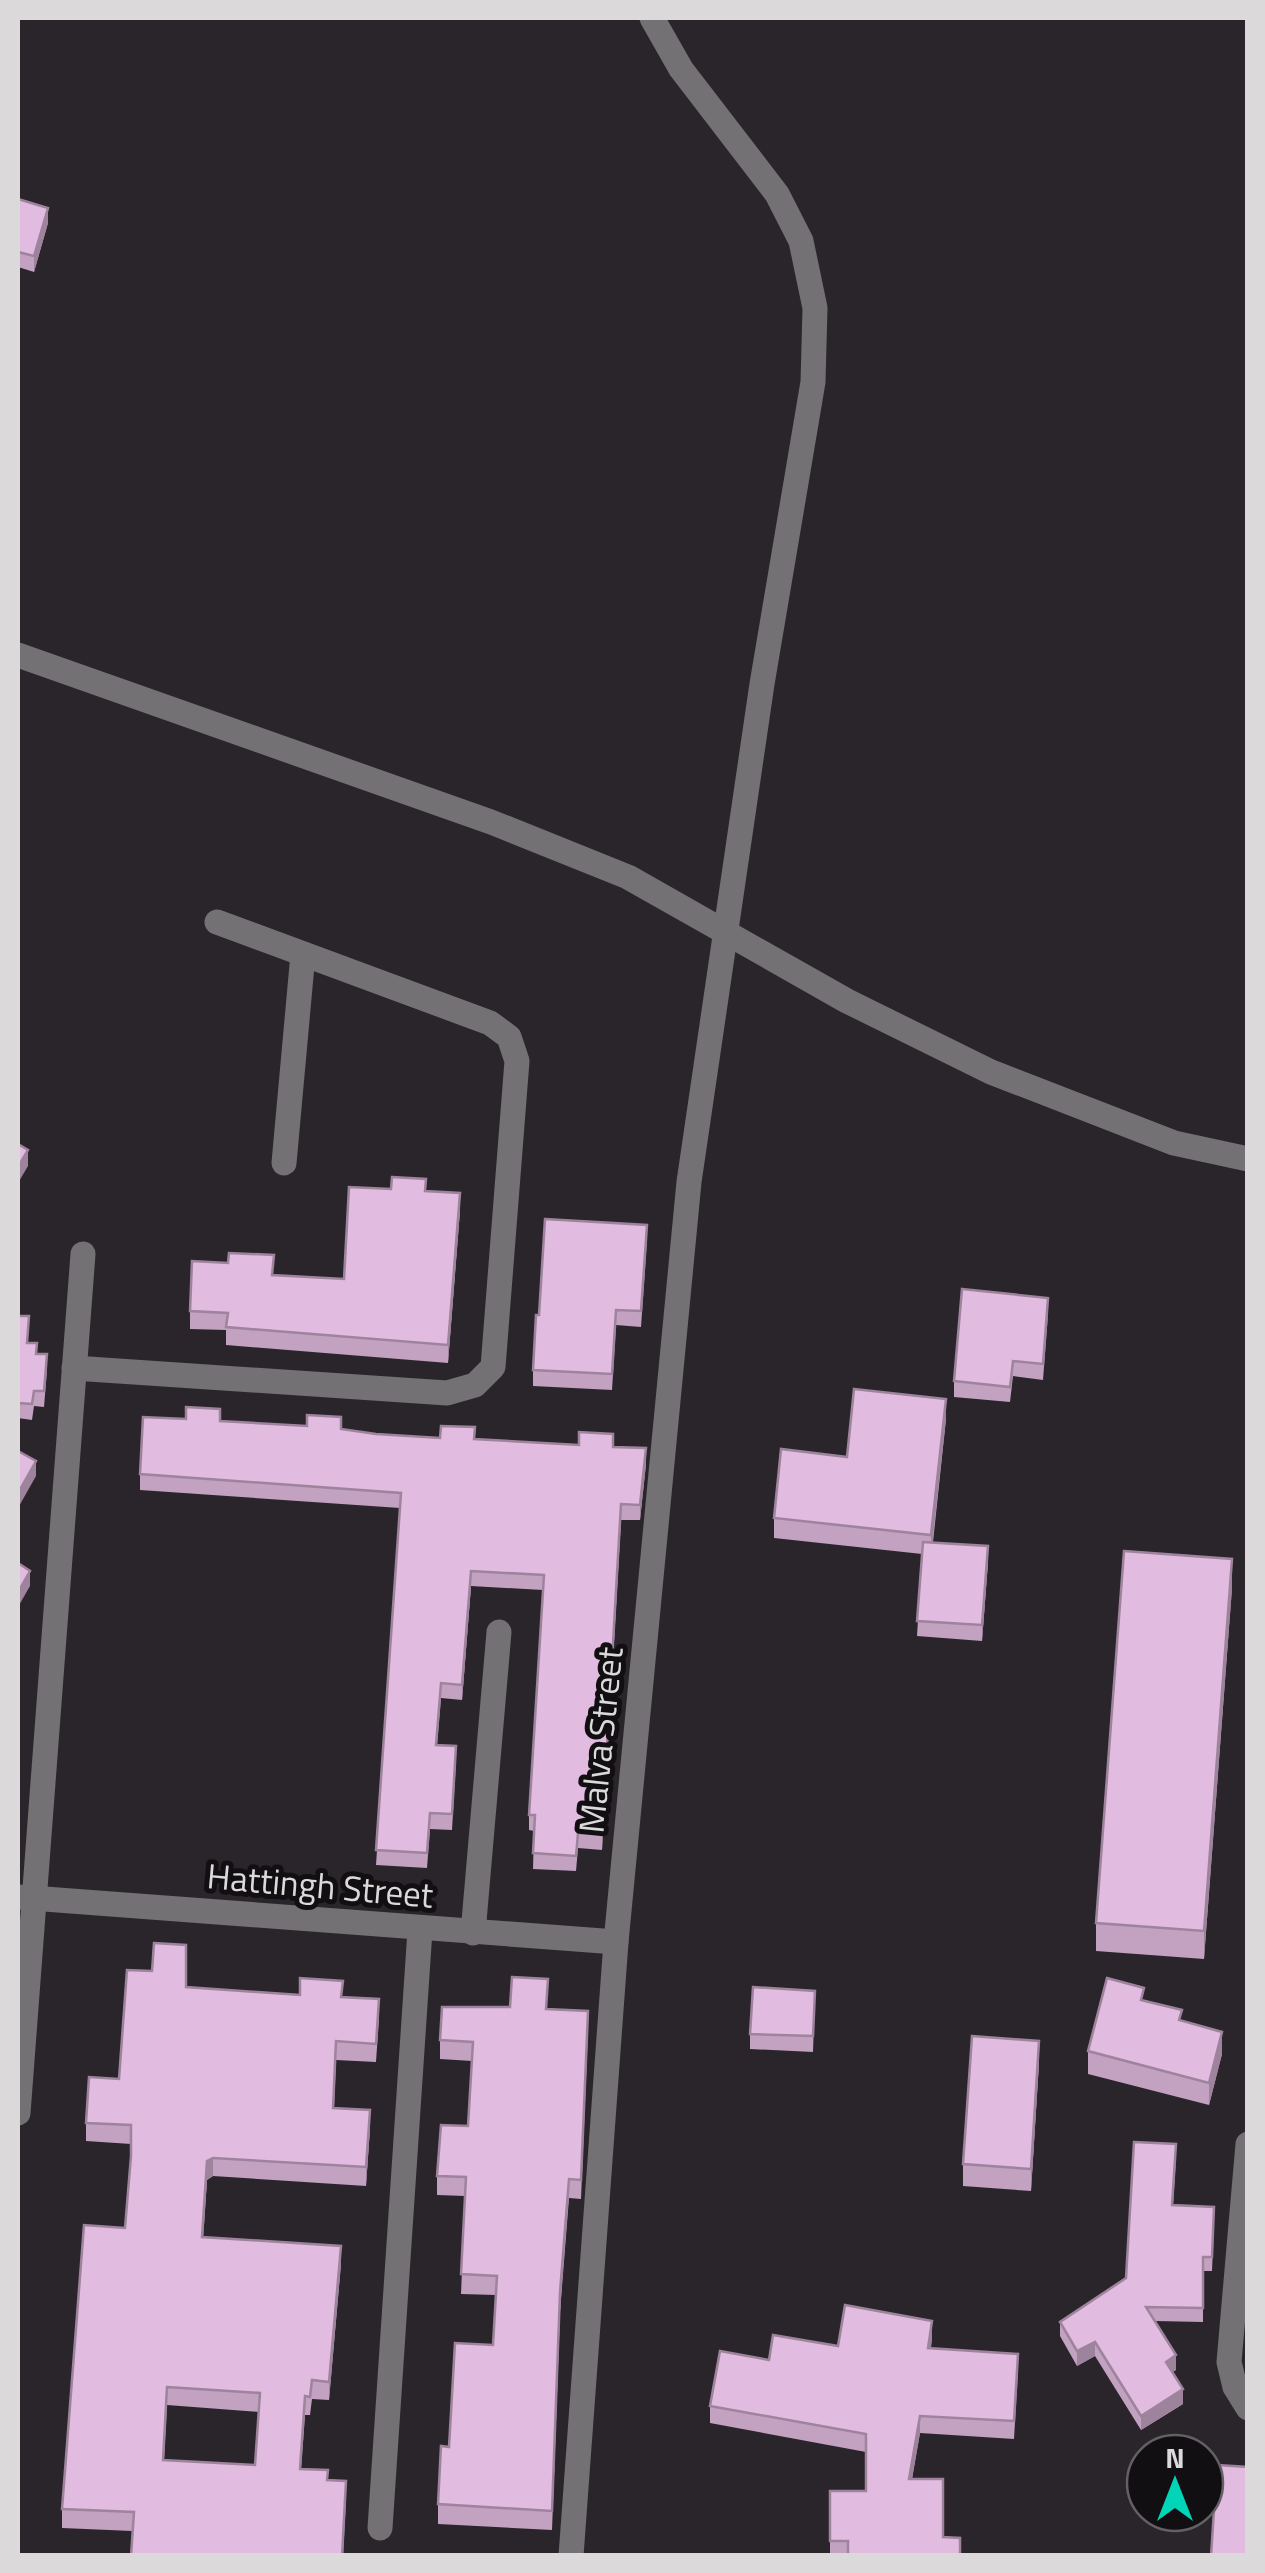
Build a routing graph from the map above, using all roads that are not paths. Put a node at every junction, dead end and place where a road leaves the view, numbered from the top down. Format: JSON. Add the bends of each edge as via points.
{"nodes":[{"id":1,"x":652,"y":18,"type":"edge"},
{"id":2,"x":18,"y":655,"type":"edge"},
{"id":3,"x":216,"y":922,"type":"dead end"},
{"id":4,"x":728,"y":935,"type":"junction"},
{"id":5,"x":302,"y":954,"type":"junction"},
{"id":6,"x":1248,"y":1159,"type":"edge"},
{"id":7,"x":284,"y":1163,"type":"dead end"},
{"id":8,"x":83,"y":1254,"type":"dead end"},
{"id":9,"x":74,"y":1368,"type":"junction"},
{"id":10,"x":500,"y":1632,"type":"dead end"},
{"id":11,"x":26,"y":1898,"type":"edge"},
{"id":12,"x":420,"y":1930,"type":"junction"},
{"id":13,"x":473,"y":1934,"type":"junction"},
{"id":14,"x":616,"y":1942,"type":"junction"},
{"id":15,"x":18,"y":2114,"type":"edge"},
{"id":16,"x":1248,"y":2144,"type":"edge"},
{"id":17,"x":1248,"y":2408,"type":"edge"},
{"id":18,"x":380,"y":2528,"type":"dead end"},
{"id":19,"x":570,"y":2556,"type":"edge"}],
"edges":[{"from":1,"to":4,"type":"street","name":"Malva Street","via":[[681,69],[778,194],[801,242],[815,308],[812,382]]},
{"from":2,"to":4,"type":"street","via":[[491,822],[628,877]]},
{"from":3,"to":5,"type":"street"},
{"from":4,"to":6,"type":"street","via":[[991,1072],[1174,1143]]},
{"from":4,"to":14,"type":"street","name":"Malva Street","via":[[689,1182]]},
{"from":5,"to":7,"type":"street"},
{"from":5,"to":9,"type":"street","via":[[490,1023],[508,1036],[517,1061],[493,1367],[474,1385],[447,1393]]},
{"from":8,"to":9,"type":"street"},
{"from":9,"to":11,"type":"street"},
{"from":10,"to":13,"type":"street"},
{"from":11,"to":12,"type":"street","name":"Hattingh Street"},
{"from":11,"to":15,"type":"street"},
{"from":12,"to":13,"type":"street","name":"Hattingh Street"},
{"from":12,"to":18,"type":"street"},
{"from":13,"to":14,"type":"street","name":"Hattingh Street"},
{"from":14,"to":19,"type":"street","name":"Malva Street"},
{"from":16,"to":17,"type":"street","via":[[1229,2362]]}]}
